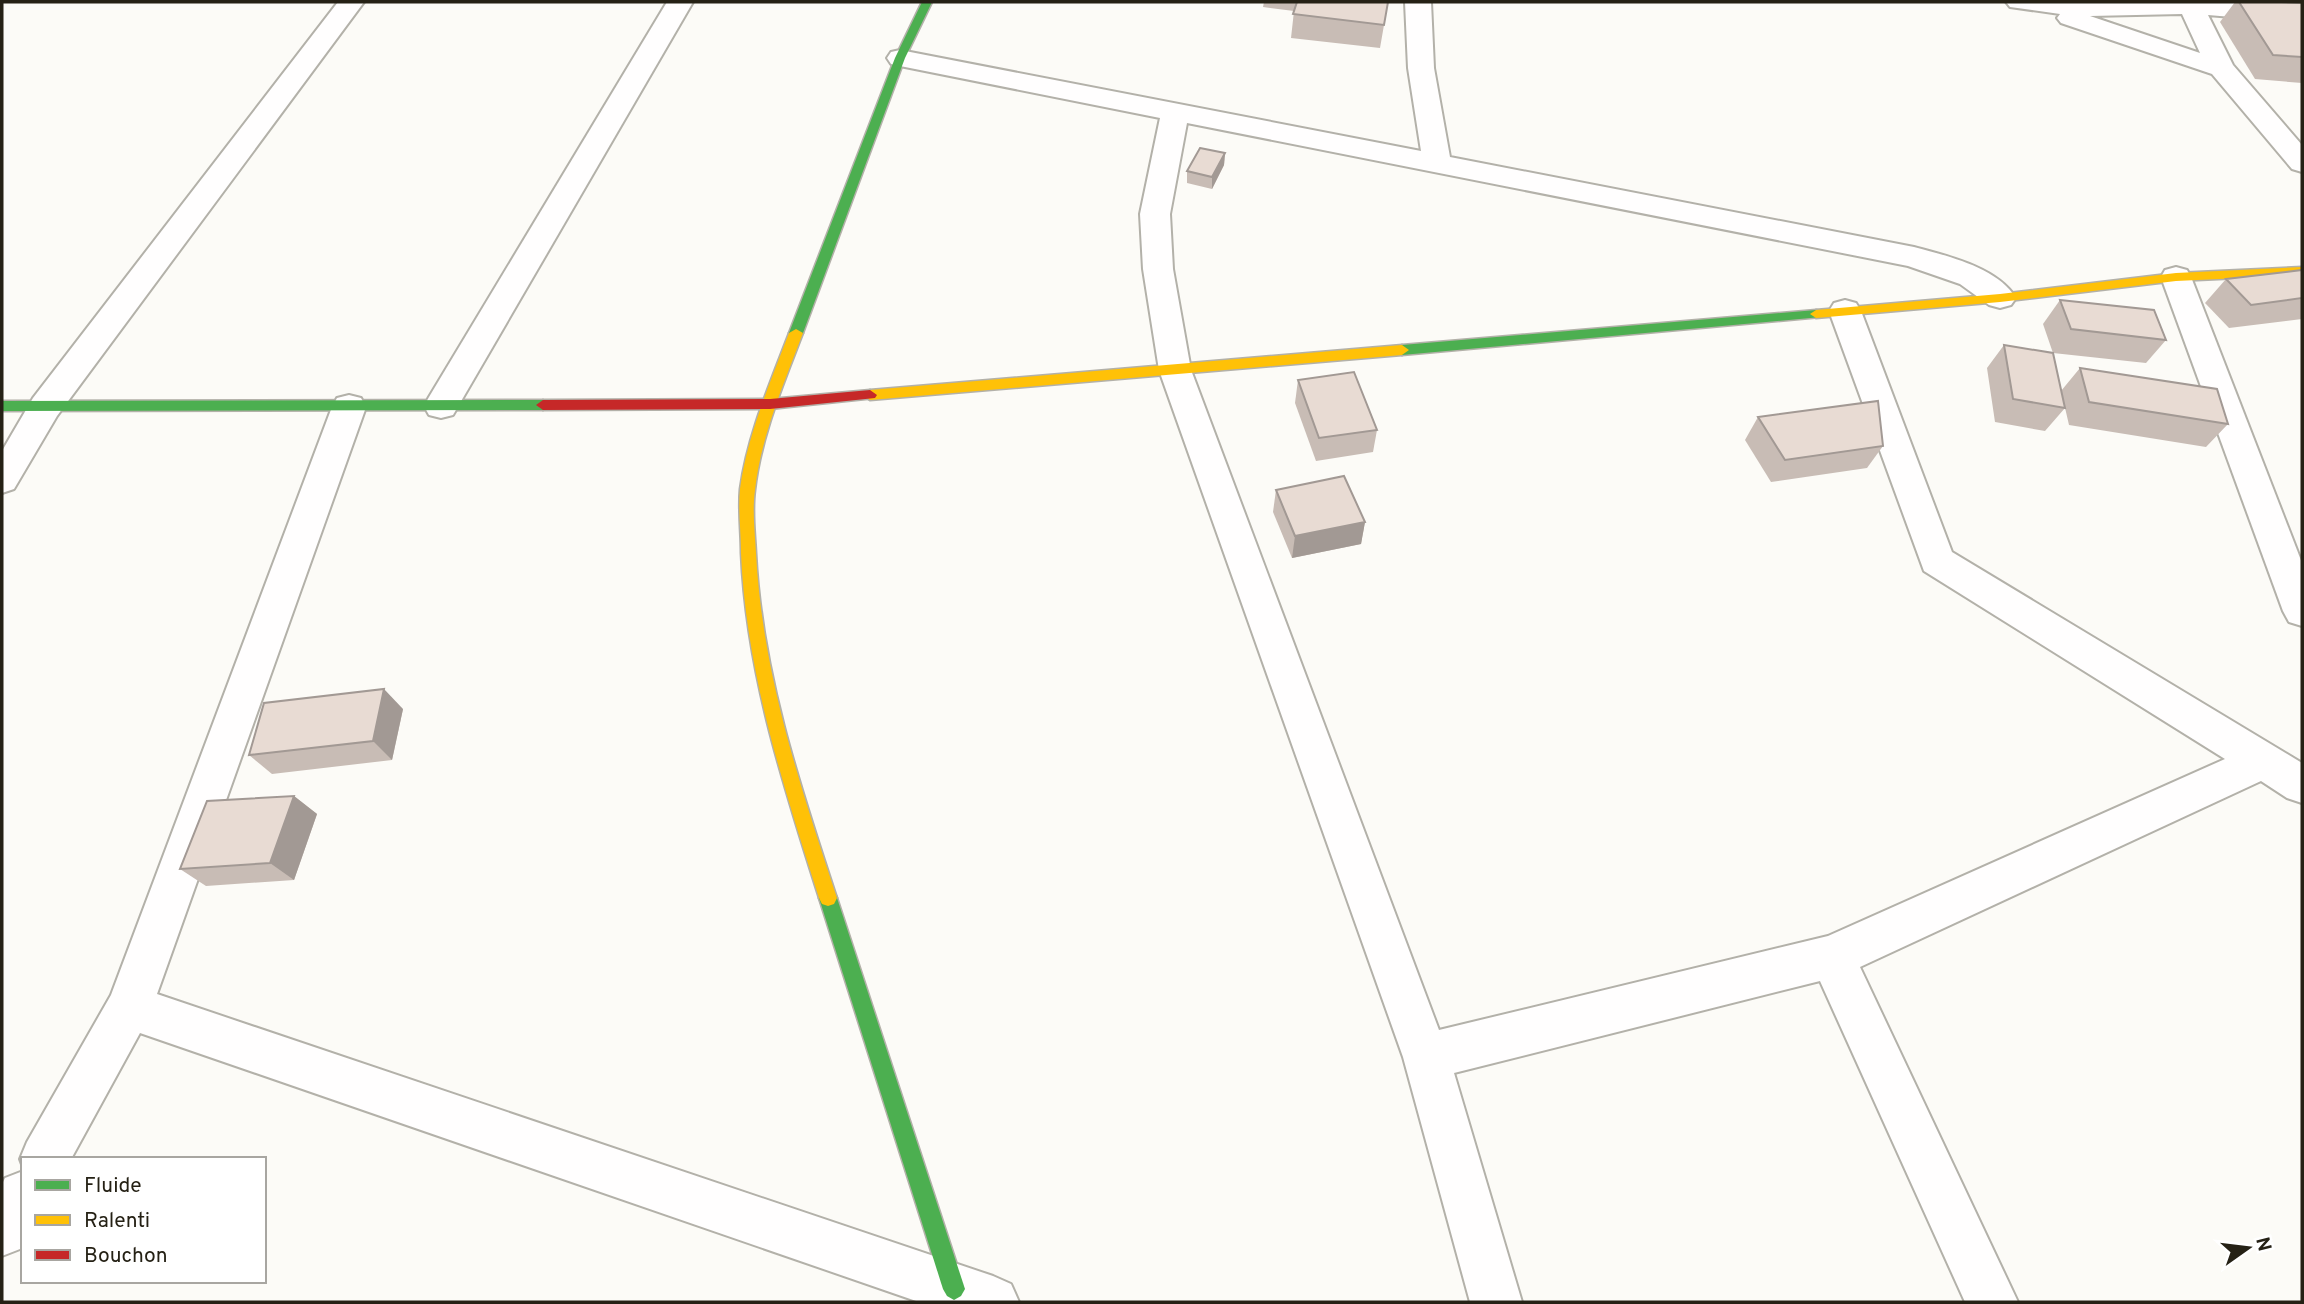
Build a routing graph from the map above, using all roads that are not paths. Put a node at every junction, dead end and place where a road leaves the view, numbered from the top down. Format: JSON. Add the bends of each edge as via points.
{"nodes":[{"id":1,"x":351,"y":2,"type":"edge"},
{"id":2,"x":680,"y":2,"type":"edge"},
{"id":3,"x":927,"y":2,"type":"edge"},
{"id":4,"x":1418,"y":2,"type":"edge"},
{"id":5,"x":2021,"y":2,"type":"edge"},
{"id":6,"x":2191,"y":6,"type":"junction"},
{"id":7,"x":2302,"y":15,"type":"edge"},
{"id":8,"x":900,"y":58,"type":"junction"},
{"id":9,"x":2221,"y":68,"type":"junction"},
{"id":10,"x":1175,"y":113,"type":"junction"},
{"id":11,"x":1437,"y":163,"type":"junction"},
{"id":12,"x":2302,"y":163,"type":"edge"},
{"id":13,"x":2302,"y":271,"type":"edge"},
{"id":14,"x":2175,"y":277,"type":"junction"},
{"id":15,"x":2000,"y":298,"type":"junction"},
{"id":16,"x":1845,"y":311,"type":"junction"},
{"id":17,"x":1175,"y":370,"type":"junction"},
{"id":18,"x":770,"y":404,"type":"junction"},
{"id":19,"x":2,"y":406,"type":"edge"},
{"id":20,"x":441,"y":406,"type":"junction"},
{"id":21,"x":46,"y":407,"type":"junction"},
{"id":22,"x":349,"y":407,"type":"junction"},
{"id":23,"x":2,"y":480,"type":"edge"},
{"id":24,"x":2302,"y":611,"type":"edge"},
{"id":25,"x":2263,"y":761,"type":"junction"},
{"id":26,"x":2302,"y":785,"type":"edge"},
{"id":27,"x":1832,"y":957,"type":"junction"},
{"id":28,"x":129,"y":1007,"type":"junction"},
{"id":29,"x":1426,"y":1057,"type":"junction"},
{"id":30,"x":41,"y":1157,"type":"edge"},
{"id":31,"x":974,"y":1296,"type":"edge"},
{"id":32,"x":1496,"y":1302,"type":"edge"},
{"id":33,"x":1992,"y":1302,"type":"edge"}],
"edges":[{"from":1,"to":21,"type":"street"},
{"from":2,"to":20,"type":"street"},
{"from":3,"to":8,"type":"street"},
{"from":4,"to":11,"type":"street","via":[[1420,68]]},
{"from":5,"to":6,"type":"street","via":[[2077,9]]},
{"from":5,"to":9,"type":"street"},
{"from":6,"to":7,"type":"street"},
{"from":6,"to":9,"type":"street"},
{"from":8,"to":10,"type":"street"},
{"from":8,"to":18,"type":"street"},
{"from":9,"to":12,"type":"street"},
{"from":10,"to":11,"type":"street"},
{"from":10,"to":17,"type":"street","via":[[1155,214],[1158,269]]},
{"from":11,"to":15,"type":"street","via":[[1913,257],[1971,277]]},
{"from":13,"to":14,"type":"street"},
{"from":14,"to":15,"type":"street"},
{"from":14,"to":24,"type":"street"},
{"from":15,"to":16,"type":"street"},
{"from":16,"to":17,"type":"street"},
{"from":16,"to":25,"type":"street","via":[[1937,561]]},
{"from":17,"to":18,"type":"street"},
{"from":17,"to":29,"type":"street"},
{"from":18,"to":20,"type":"street"},
{"from":18,"to":31,"type":"street","via":[[748,483],[748,555],[755,628],[787,770]]},
{"from":19,"to":21,"type":"street"},
{"from":20,"to":22,"type":"street"},
{"from":21,"to":22,"type":"street"},
{"from":21,"to":23,"type":"street"},
{"from":22,"to":28,"type":"street"},
{"from":25,"to":26,"type":"street"},
{"from":25,"to":27,"type":"street"},
{"from":27,"to":29,"type":"street"},
{"from":27,"to":33,"type":"street"},
{"from":28,"to":30,"type":"street"},
{"from":28,"to":31,"type":"street"},
{"from":29,"to":32,"type":"street"}]}
